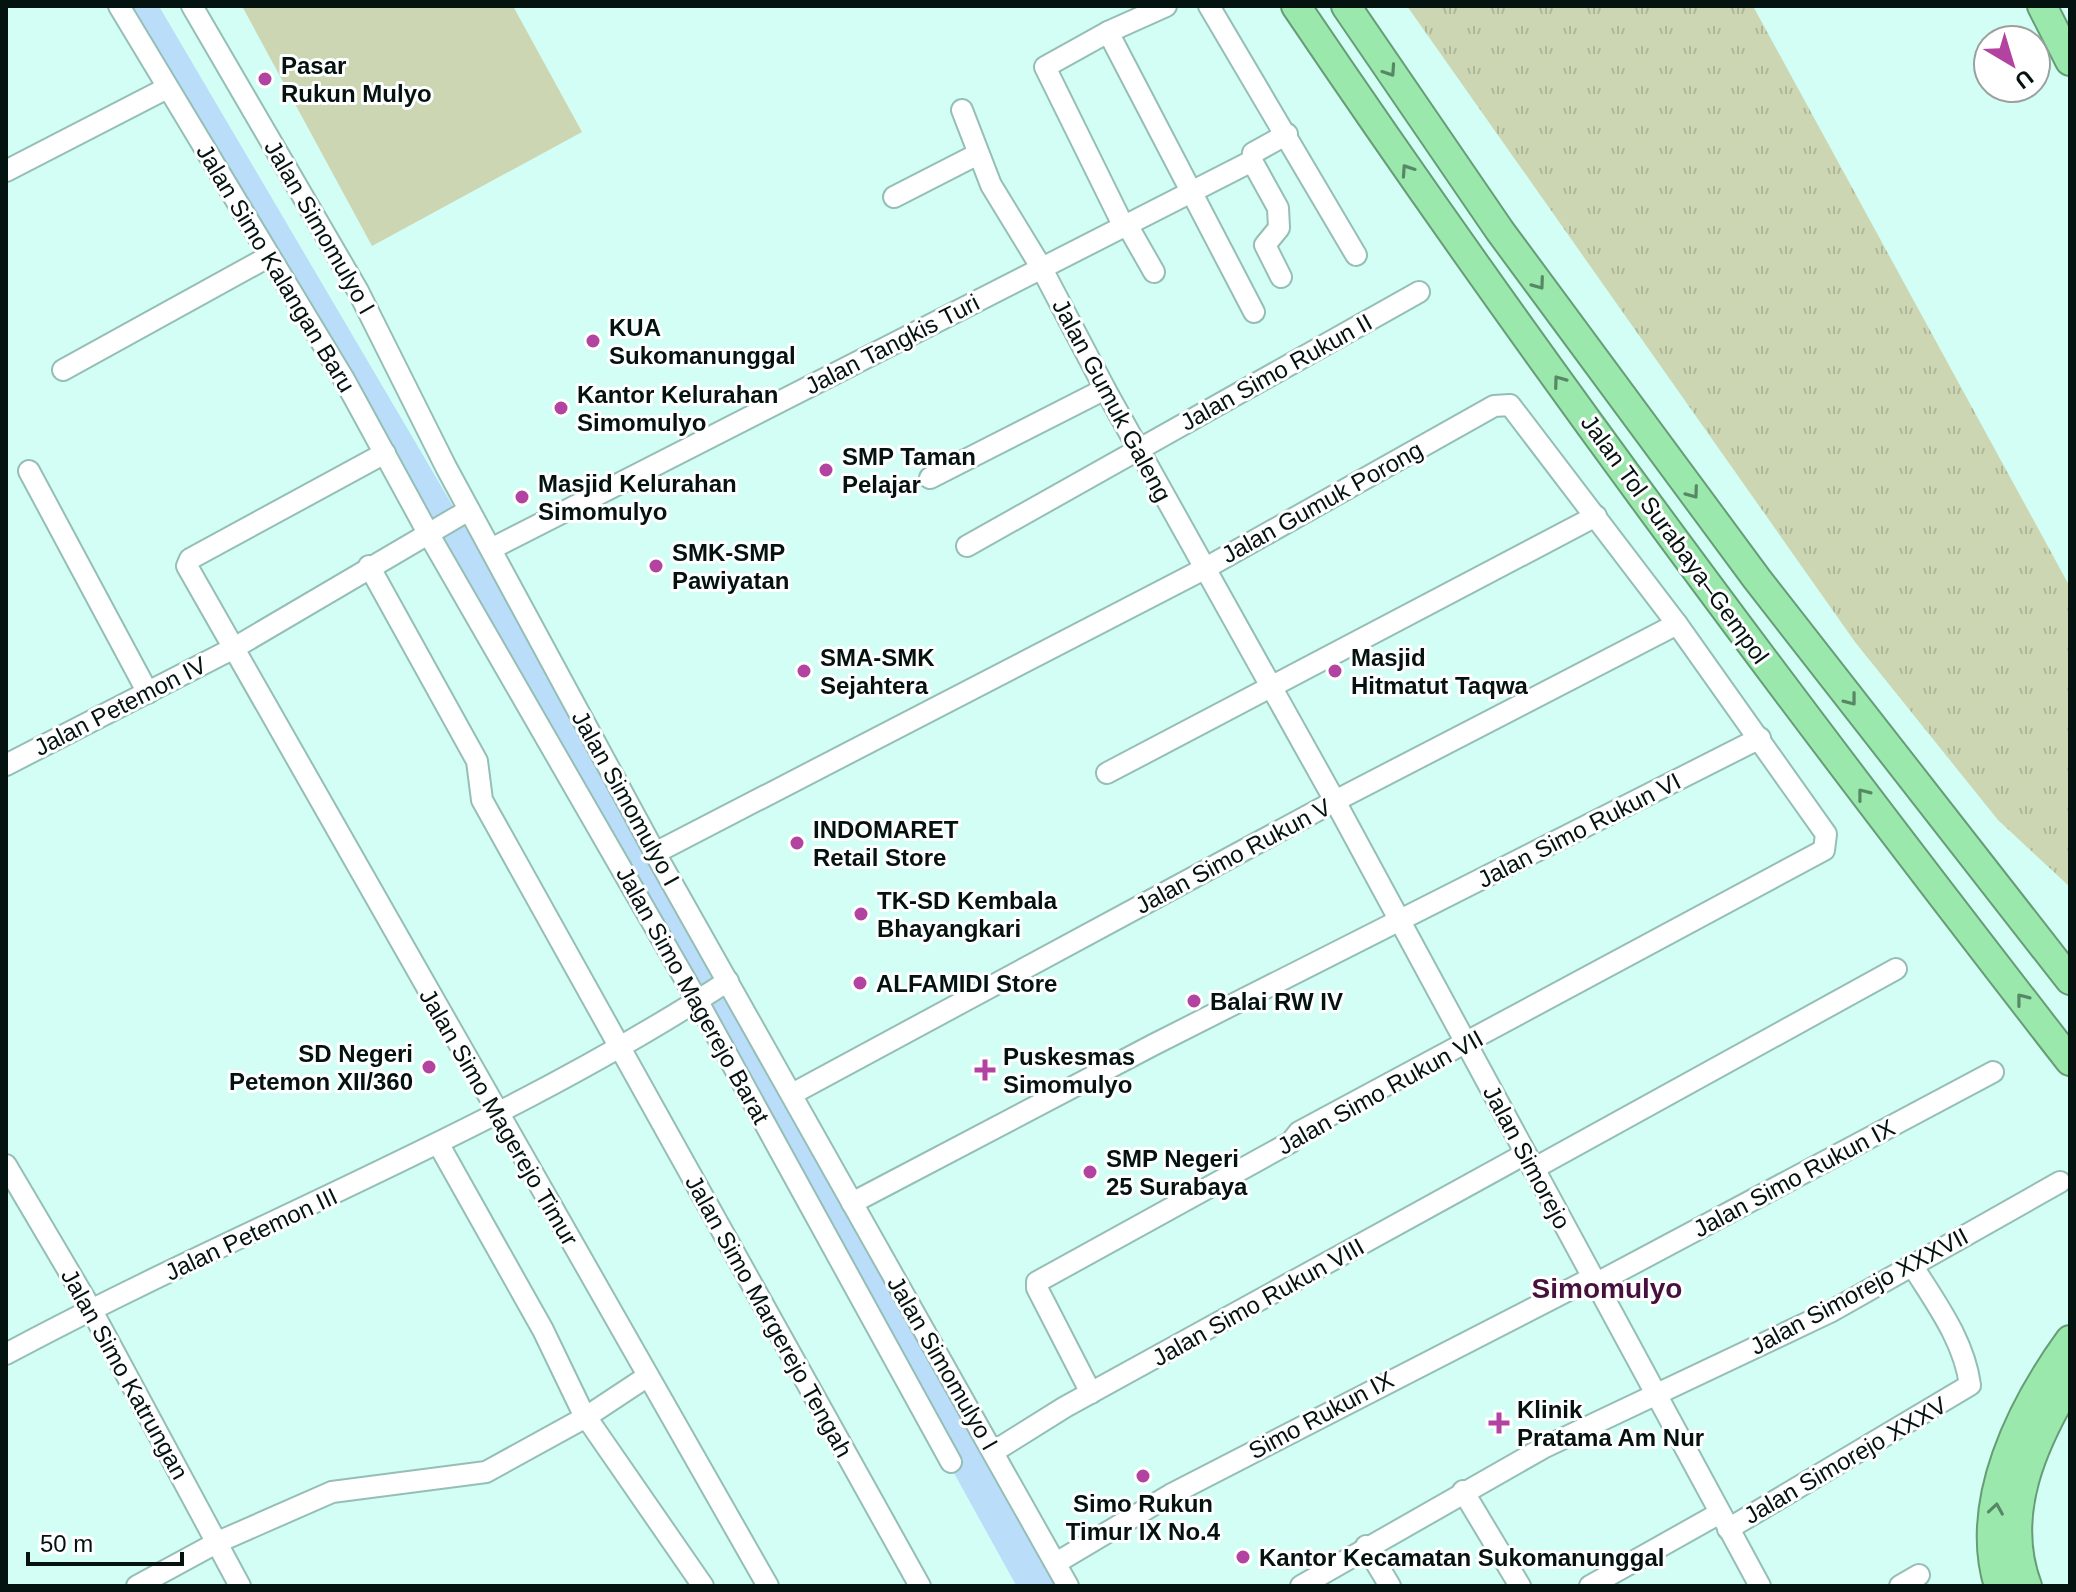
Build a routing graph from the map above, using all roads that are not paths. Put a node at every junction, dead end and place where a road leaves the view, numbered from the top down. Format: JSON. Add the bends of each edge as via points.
{"nodes":[{"id":1,"x":119,"y":6,"type":"edge"},
{"id":2,"x":192,"y":6,"type":"edge"},
{"id":3,"x":1166,"y":6,"type":"edge"},
{"id":4,"x":1209,"y":6,"type":"edge"},
{"id":5,"x":1296,"y":6,"type":"edge"},
{"id":6,"x":1346,"y":6,"type":"edge"},
{"id":7,"x":2042,"y":6,"type":"edge"},
{"id":8,"x":1108,"y":32,"type":"junction"},
{"id":9,"x":2070,"y":61,"type":"edge"},
{"id":10,"x":167,"y":88,"type":"junction"},
{"id":11,"x":962,"y":110,"type":"dead end"},
{"id":12,"x":1287,"y":134,"type":"junction"},
{"id":13,"x":978,"y":154,"type":"junction"},
{"id":14,"x":1252,"y":161,"type":"junction"},
{"id":15,"x":6,"y":171,"type":"edge"},
{"id":16,"x":1193,"y":190,"type":"junction"},
{"id":17,"x":894,"y":197,"type":"dead end"},
{"id":18,"x":1124,"y":224,"type":"junction"},
{"id":19,"x":1356,"y":255,"type":"dead end"},
{"id":20,"x":268,"y":257,"type":"junction"},
{"id":21,"x":1041,"y":267,"type":"junction"},
{"id":22,"x":1154,"y":272,"type":"dead end"},
{"id":23,"x":1281,"y":277,"type":"dead end"},
{"id":24,"x":1419,"y":292,"type":"dead end"},
{"id":25,"x":1254,"y":312,"type":"dead end"},
{"id":26,"x":63,"y":370,"type":"dead end"},
{"id":27,"x":1105,"y":389,"type":"junction"},
{"id":28,"x":1138,"y":449,"type":"junction"},
{"id":29,"x":385,"y":453,"type":"junction"},
{"id":30,"x":29,"y":471,"type":"dead end"},
{"id":31,"x":930,"y":478,"type":"dead end"},
{"id":32,"x":463,"y":513,"type":"junction"},
{"id":33,"x":1596,"y":516,"type":"junction"},
{"id":34,"x":431,"y":531,"type":"junction"},
{"id":35,"x":967,"y":546,"type":"dead end"},
{"id":36,"x":491,"y":549,"type":"junction"},
{"id":37,"x":369,"y":566,"type":"junction"},
{"id":38,"x":1204,"y":569,"type":"junction"},
{"id":39,"x":1677,"y":624,"type":"junction"},
{"id":40,"x":234,"y":648,"type":"junction"},
{"id":41,"x":1271,"y":687,"type":"junction"},
{"id":42,"x":148,"y":693,"type":"junction"},
{"id":43,"x":1760,"y":738,"type":"junction"},
{"id":44,"x":6,"y":765,"type":"edge"},
{"id":45,"x":1107,"y":773,"type":"dead end"},
{"id":46,"x":1335,"y":801,"type":"junction"},
{"id":47,"x":1828,"y":841,"type":"joint"},
{"id":48,"x":655,"y":853,"type":"junction"},
{"id":49,"x":1397,"y":921,"type":"junction"},
{"id":50,"x":2058,"y":954,"type":"edge"},
{"id":51,"x":1896,"y":969,"type":"dead end"},
{"id":52,"x":2070,"y":980,"type":"edge"},
{"id":53,"x":726,"y":982,"type":"junction"},
{"id":54,"x":699,"y":999,"type":"junction"},
{"id":55,"x":1467,"y":1044,"type":"junction"},
{"id":56,"x":619,"y":1046,"type":"junction"},
{"id":57,"x":2070,"y":1061,"type":"edge"},
{"id":58,"x":1993,"y":1072,"type":"dead end"},
{"id":59,"x":792,"y":1094,"type":"junction"},
{"id":60,"x":497,"y":1116,"type":"junction"},
{"id":61,"x":439,"y":1145,"type":"junction"},
{"id":62,"x":1529,"y":1162,"type":"junction"},
{"id":63,"x":6,"y":1165,"type":"edge"},
{"id":64,"x":2060,"y":1182,"type":"dead end"},
{"id":65,"x":852,"y":1203,"type":"junction"},
{"id":66,"x":1912,"y":1265,"type":"junction"},
{"id":67,"x":1594,"y":1281,"type":"junction"},
{"id":68,"x":91,"y":1309,"type":"junction"},
{"id":69,"x":2070,"y":1340,"type":"edge"},
{"id":70,"x":6,"y":1354,"type":"edge"},
{"id":71,"x":648,"y":1376,"type":"junction"},
{"id":72,"x":2070,"y":1381,"type":"edge"},
{"id":73,"x":1091,"y":1393,"type":"junction"},
{"id":74,"x":1656,"y":1395,"type":"junction"},
{"id":75,"x":586,"y":1417,"type":"junction"},
{"id":76,"x":993,"y":1452,"type":"junction"},
{"id":77,"x":951,"y":1462,"type":"dead end"},
{"id":78,"x":1463,"y":1491,"type":"junction"},
{"id":79,"x":1724,"y":1521,"type":"junction"},
{"id":80,"x":218,"y":1542,"type":"junction"},
{"id":81,"x":1366,"y":1546,"type":"junction"},
{"id":82,"x":1056,"y":1563,"type":"junction"},
{"id":83,"x":1919,"y":1575,"type":"dead end"},
{"id":84,"x":137,"y":1586,"type":"edge"},
{"id":85,"x":240,"y":1586,"type":"edge"},
{"id":86,"x":703,"y":1586,"type":"edge"},
{"id":87,"x":768,"y":1586,"type":"edge"},
{"id":88,"x":920,"y":1586,"type":"edge"},
{"id":89,"x":1068,"y":1586,"type":"edge"},
{"id":90,"x":1301,"y":1586,"type":"edge"},
{"id":91,"x":1390,"y":1586,"type":"edge"},
{"id":92,"x":1520,"y":1586,"type":"edge"},
{"id":93,"x":1590,"y":1586,"type":"edge"},
{"id":94,"x":1760,"y":1586,"type":"edge"},
{"id":95,"x":1900,"y":1586,"type":"edge"},
{"id":96,"x":1999,"y":1586,"type":"edge"},
{"id":97,"x":2027,"y":1586,"type":"edge"}],
"edges":[{"from":1,"to":10,"type":"street","name":"Jalan Simo Kalangan Baru"},
{"from":2,"to":32,"type":"street","name":"Jalan Simomulyo I","via":[[358,291]]},
{"from":3,"to":8,"type":"street"},
{"from":4,"to":12,"type":"street"},
{"from":57,"to":5,"type":"highway","name":"Jalan Tol Surabaya–Gempol","one_way":true,"via":[[1817,734],[1440,219]]},
{"from":6,"to":50,"type":"highway","name":"Jalan Tol Surabaya–Gempol","one_way":true,"via":[[1500,231],[1748,567]]},
{"from":7,"to":9,"type":"highway"},
{"from":8,"to":16,"type":"street"},
{"from":8,"to":18,"type":"street","via":[[1045,67]]},
{"from":10,"to":15,"type":"street"},
{"from":10,"to":20,"type":"street","name":"Jalan Simo Kalangan Baru"},
{"from":11,"to":13,"type":"street","name":"Jalan Gumuk Galeng"},
{"from":12,"to":14,"type":"street","name":"Jalan Tangkis Turi","via":[[1254,152]]},
{"from":12,"to":19,"type":"street"},
{"from":13,"to":17,"type":"street"},
{"from":13,"to":21,"type":"street","name":"Jalan Gumuk Galeng"},
{"from":14,"to":16,"type":"street","name":"Jalan Tangkis Turi"},
{"from":14,"to":23,"type":"street","via":[[1278,208],[1279,228],[1265,245]]},
{"from":16,"to":18,"type":"street","name":"Jalan Tangkis Turi"},
{"from":16,"to":25,"type":"street"},
{"from":18,"to":21,"type":"street","name":"Jalan Tangkis Turi"},
{"from":18,"to":22,"type":"street"},
{"from":20,"to":26,"type":"street"},
{"from":20,"to":29,"type":"street","name":"Jalan Simo Kalangan Baru"},
{"from":21,"to":27,"type":"street","name":"Jalan Gumuk Galeng"},
{"from":21,"to":36,"type":"street","name":"Jalan Tangkis Turi"},
{"from":24,"to":28,"type":"street","name":"Jalan Simo Rukun II"},
{"from":27,"to":28,"type":"street","name":"Jalan Gumuk Galeng"},
{"from":27,"to":31,"type":"street"},
{"from":28,"to":35,"type":"street","name":"Jalan Simo Rukun II"},
{"from":28,"to":38,"type":"street","name":"Jalan Gumuk Galeng"},
{"from":29,"to":34,"type":"street","name":"Jalan Simo Kalangan Baru"},
{"from":29,"to":40,"type":"street","name":"Jalan Simo Magerejo Timur","via":[[187,562]]},
{"from":30,"to":42,"type":"street"},
{"from":32,"to":34,"type":"street","name":"Jalan Petemon IV"},
{"from":32,"to":36,"type":"street","name":"Jalan Simomulyo I"},
{"from":33,"to":38,"type":"street","name":"Jalan Gumuk Porong","via":[[1504,403]]},
{"from":33,"to":39,"type":"street","name":"Jalan Gumuk Porong"},
{"from":33,"to":41,"type":"street"},
{"from":34,"to":37,"type":"street","name":"Jalan Petemon IV"},
{"from":34,"to":54,"type":"street","name":"Jalan Simo Magerejo Barat"},
{"from":36,"to":48,"type":"street","name":"Jalan Simomulyo I"},
{"from":37,"to":40,"type":"street","name":"Jalan Petemon IV"},
{"from":37,"to":56,"type":"street","name":"Jalan Simo Margerejo Tengah","via":[[477,761],[482,800]]},
{"from":38,"to":41,"type":"street","name":"Jalan Gumuk Galeng"},
{"from":38,"to":48,"type":"street","name":"Jalan Gumuk Porong"},
{"from":39,"to":43,"type":"street","name":"Jalan Gumuk Porong"},
{"from":39,"to":46,"type":"street","name":"Jalan Simo Rukun V"},
{"from":40,"to":42,"type":"street","name":"Jalan Petemon IV"},
{"from":40,"to":60,"type":"street","name":"Jalan Simo Magerejo Timur"},
{"from":41,"to":45,"type":"street"},
{"from":41,"to":46,"type":"street","name":"Jalan Simorejo"},
{"from":42,"to":44,"type":"street","name":"Jalan Petemon IV"},
{"from":43,"to":47,"type":"street","name":"Jalan Gumuk Porong"},
{"from":43,"to":49,"type":"street","name":"Jalan Simo Rukun VI"},
{"from":46,"to":49,"type":"street","name":"Jalan Simorejo"},
{"from":46,"to":59,"type":"street","name":"Jalan Simo Rukun V"},
{"from":47,"to":55,"type":"street","name":"Jalan Simo Rukun VII","via":[[1824,850]]},
{"from":48,"to":53,"type":"street","name":"Jalan Simomulyo I"},
{"from":49,"to":55,"type":"street","name":"Jalan Simorejo"},
{"from":49,"to":65,"type":"street","name":"Jalan Simo Rukun VI"},
{"from":50,"to":52,"type":"highway","name":"Jalan Tol Surabaya–Gempol"},
{"from":51,"to":62,"type":"street","name":"Jalan Simo Rukun VIII"},
{"from":53,"to":54,"type":"street","name":"Jalan Petemon III"},
{"from":53,"to":59,"type":"street","name":"Jalan Simomulyo I"},
{"from":54,"to":56,"type":"street","name":"Jalan Petemon III"},
{"from":54,"to":77,"type":"street","name":"Jalan Simo Magerejo Barat"},
{"from":55,"to":62,"type":"street","name":"Jalan Simorejo"},
{"from":55,"to":73,"type":"street","name":"Jalan Simo Rukun VII","via":[[1299,1132],[1291,1142],[1037,1282]]},
{"from":56,"to":60,"type":"street","name":"Jalan Petemon III"},
{"from":56,"to":88,"type":"street","name":"Jalan Simo Margerejo Tengah"},
{"from":58,"to":67,"type":"street","name":"Jalan Simo Rukun IX"},
{"from":59,"to":65,"type":"street","name":"Jalan Simomulyo I"},
{"from":60,"to":61,"type":"street","name":"Jalan Petemon III"},
{"from":60,"to":71,"type":"street","name":"Jalan Simo Magerejo Timur"},
{"from":61,"to":68,"type":"street","name":"Jalan Petemon III"},
{"from":61,"to":75,"type":"street"},
{"from":62,"to":67,"type":"street","name":"Jalan Simorejo"},
{"from":62,"to":73,"type":"street","name":"Jalan Simo Rukun VIII"},
{"from":63,"to":68,"type":"street","name":"Jalan Simo Katrungan"},
{"from":64,"to":66,"type":"street","name":"Jalan Simorejo XXXVII"},
{"from":65,"to":76,"type":"street","name":"Jalan Simomulyo I"},
{"from":66,"to":74,"type":"street","name":"Jalan Simorejo XXXVII","via":[[1830,1312]]},
{"from":66,"to":79,"type":"street","name":"Jalan Simorejo XXXV","via":[[1949,1324],[1970,1385]]},
{"from":67,"to":74,"type":"street","name":"Jalan Simorejo"},
{"from":67,"to":82,"type":"street","name":"Simo Rukun IX","via":[[1170,1495]]},
{"from":68,"to":70,"type":"street","name":"Jalan Petemon III"},
{"from":68,"to":80,"type":"street","name":"Jalan Simo Katrungan"},
{"from":96,"to":69,"type":"highway","one_way":true,"via":[[1993,1526],[2002,1474],[2022,1419]]},
{"from":71,"to":75,"type":"street"},
{"from":71,"to":87,"type":"street","name":"Jalan Simo Magerejo Timur"},
{"from":72,"to":97,"type":"highway","via":[[2047,1419],[2022,1480],[2017,1537]]},
{"from":73,"to":76,"type":"street","name":"Jalan Simo Rukun VIII"},
{"from":74,"to":78,"type":"street","name":"Jalan Simorejo XXXVII"},
{"from":74,"to":79,"type":"street","name":"Jalan Simorejo"},
{"from":75,"to":80,"type":"street","via":[[486,1472],[332,1492]]},
{"from":75,"to":86,"type":"street"},
{"from":76,"to":82,"type":"street","name":"Jalan Simomulyo I"},
{"from":78,"to":81,"type":"street","name":"Jalan Simorejo XXXVII"},
{"from":78,"to":92,"type":"street"},
{"from":79,"to":93,"type":"street"},
{"from":79,"to":94,"type":"street","name":"Jalan Simorejo"},
{"from":80,"to":84,"type":"street"},
{"from":80,"to":85,"type":"street","name":"Jalan Simo Katrungan"},
{"from":81,"to":90,"type":"street","name":"Jalan Simorejo XXXVII"},
{"from":81,"to":91,"type":"street"},
{"from":82,"to":89,"type":"street","name":"Jalan Simomulyo I"},
{"from":83,"to":95,"type":"street"}]}
